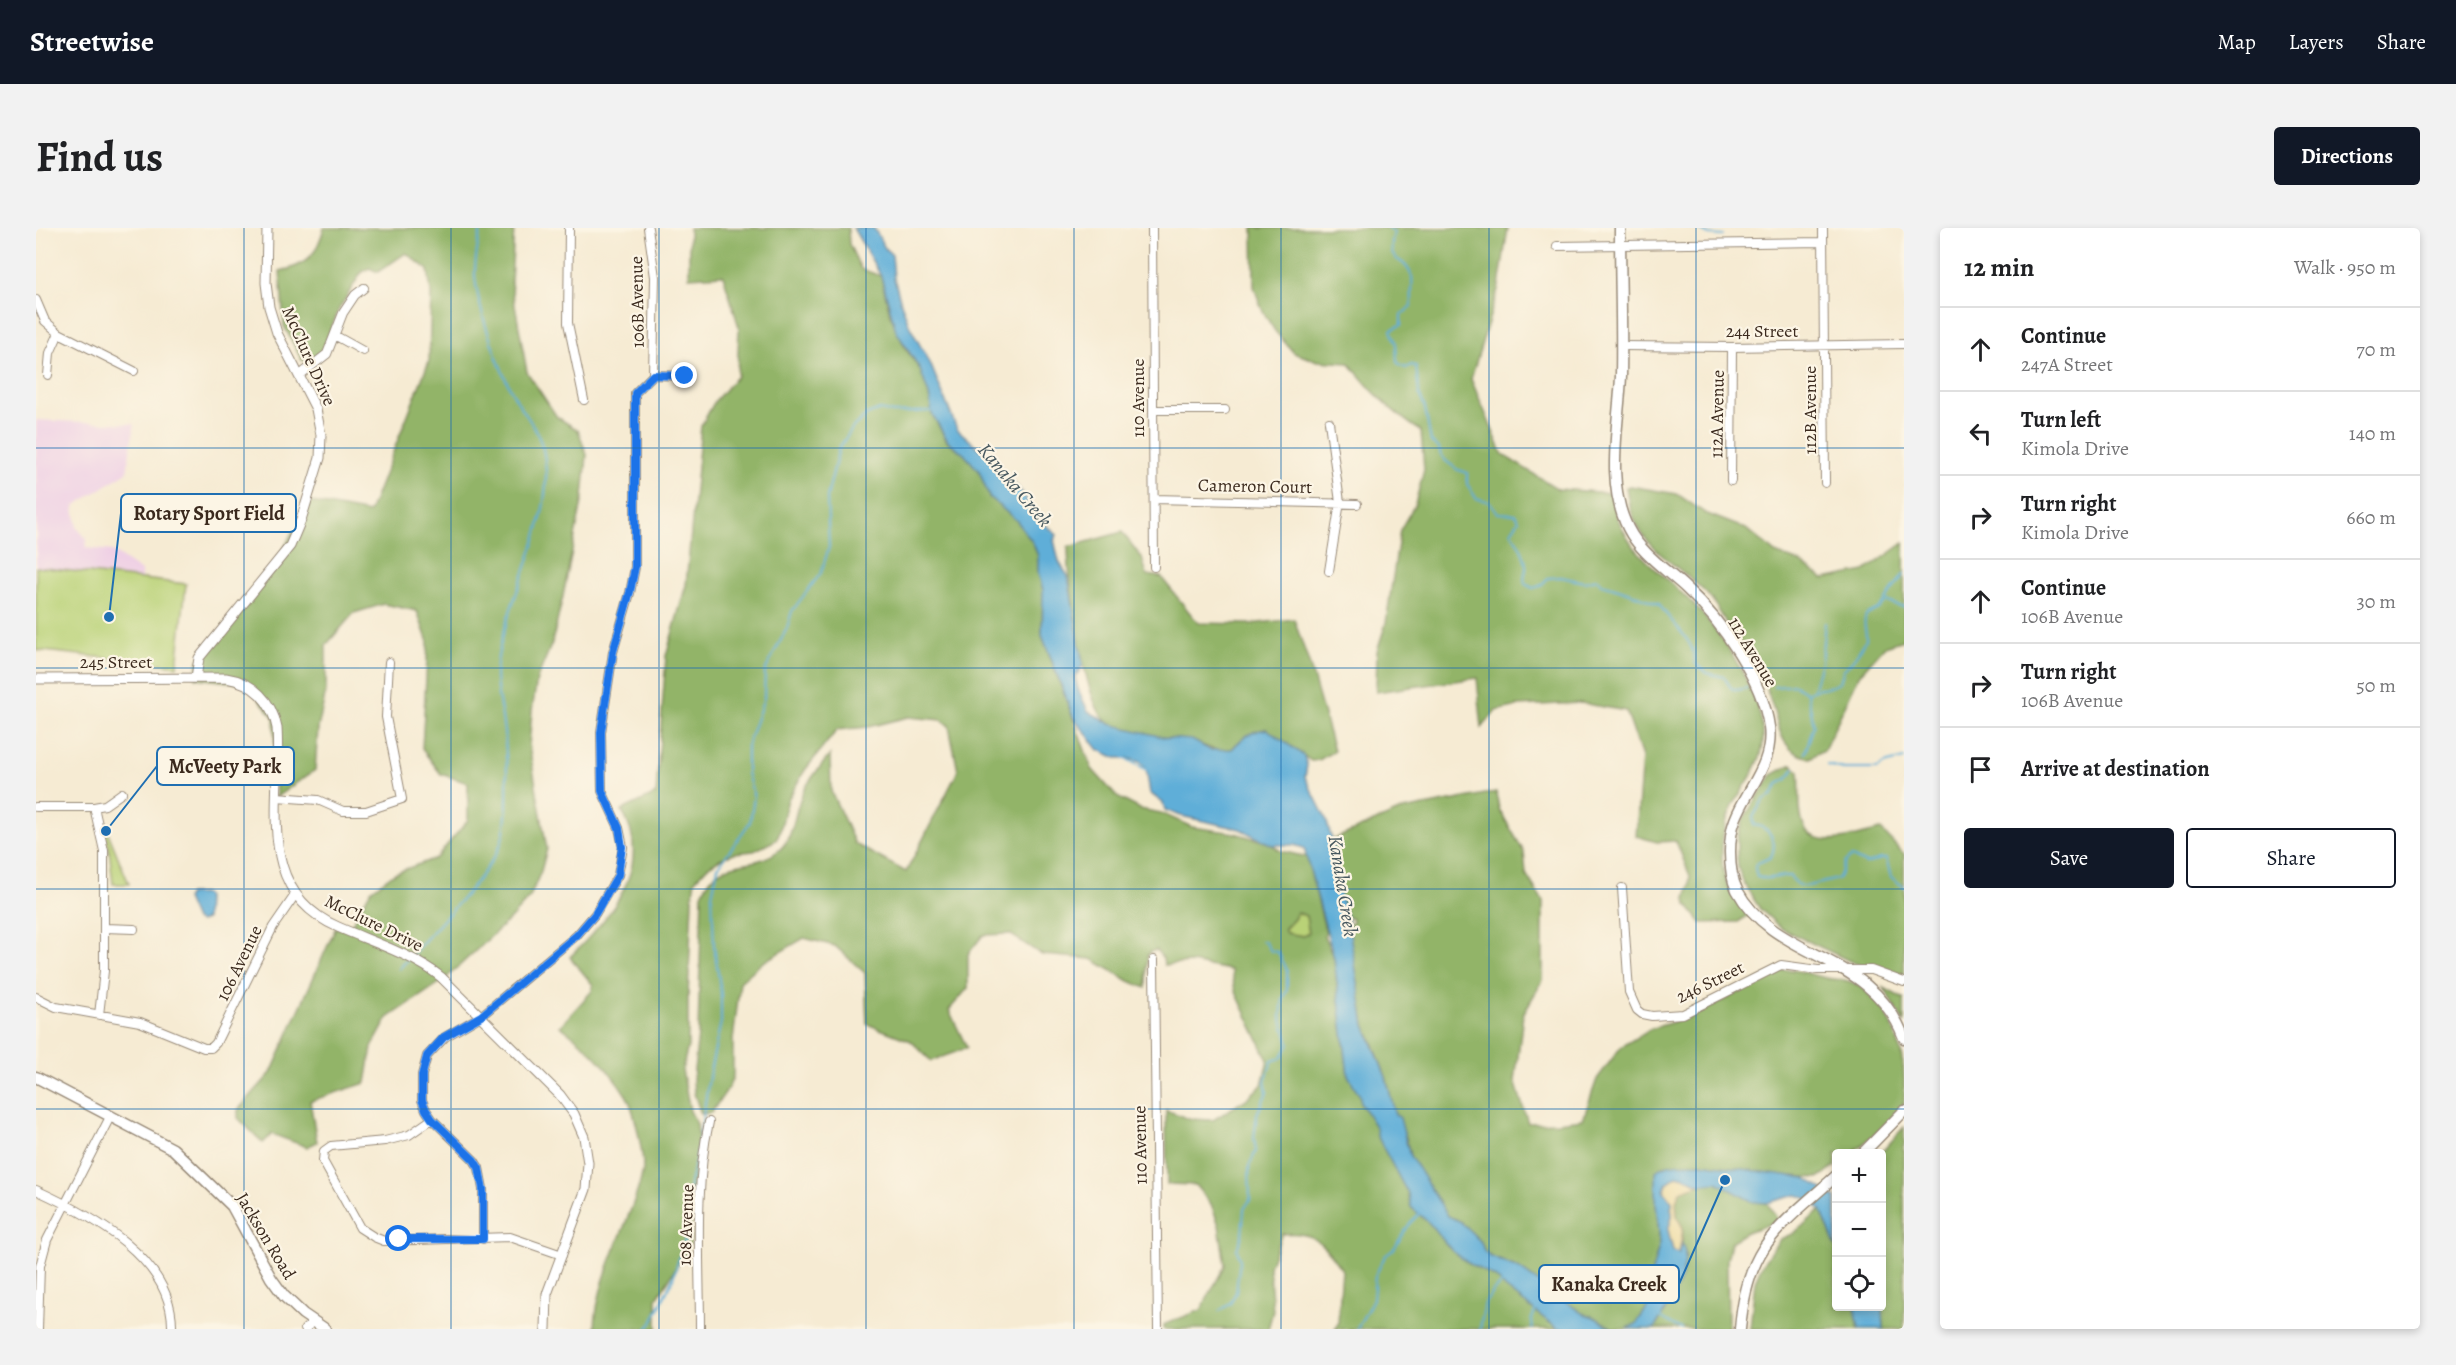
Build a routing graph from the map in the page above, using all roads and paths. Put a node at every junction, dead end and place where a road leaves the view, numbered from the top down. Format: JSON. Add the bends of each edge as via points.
{"nodes":[{"id":1,"x":267,"y":228,"type":"edge"},
{"id":2,"x":569,"y":228,"type":"edge"},
{"id":3,"x":648,"y":228,"type":"edge"},
{"id":4,"x":1152,"y":228,"type":"edge"},
{"id":5,"x":1620,"y":228,"type":"edge"},
{"id":6,"x":1823,"y":228,"type":"edge"},
{"id":7,"x":1823,"y":242,"type":"junction"},
{"id":8,"x":1620,"y":245,"type":"junction"},
{"id":9,"x":1557,"y":246,"type":"dead end"},
{"id":10,"x":364,"y":288,"type":"dead end"},
{"id":11,"x":36,"y":300,"type":"edge"},
{"id":12,"x":59,"y":333,"type":"junction"},
{"id":13,"x":336,"y":336,"type":"junction"},
{"id":14,"x":1904,"y":344,"type":"edge"},
{"id":15,"x":1621,"y":346,"type":"junction"},
{"id":16,"x":1825,"y":346,"type":"junction"},
{"id":17,"x":1732,"y":347,"type":"junction"},
{"id":18,"x":363,"y":351,"type":"dead end"},
{"id":19,"x":134,"y":371,"type":"dead end"},
{"id":20,"x":48,"y":375,"type":"dead end"},
{"id":21,"x":300,"y":375,"type":"junction"},
{"id":22,"x":653,"y":375,"type":"junction"},
{"id":23,"x":685,"y":376,"type":"dead end"},
{"id":24,"x":584,"y":400,"type":"dead end"},
{"id":25,"x":1153,"y":410,"type":"junction"},
{"id":26,"x":1225,"y":411,"type":"dead end"},
{"id":27,"x":1329,"y":422,"type":"dead end"},
{"id":28,"x":1731,"y":481,"type":"dead end"},
{"id":29,"x":1825,"y":483,"type":"dead end"},
{"id":30,"x":1154,"y":499,"type":"junction"},
{"id":31,"x":1340,"y":502,"type":"junction"},
{"id":32,"x":1357,"y":504,"type":"dead end"},
{"id":33,"x":1154,"y":567,"type":"dead end"},
{"id":34,"x":1329,"y":571,"type":"dead end"},
{"id":35,"x":390,"y":662,"type":"dead end"},
{"id":36,"x":196,"y":678,"type":"junction"},
{"id":37,"x":36,"y":679,"type":"edge"},
{"id":38,"x":122,"y":793,"type":"dead end"},
{"id":39,"x":276,"y":797,"type":"junction"},
{"id":40,"x":36,"y":807,"type":"edge"},
{"id":41,"x":94,"y":807,"type":"junction"},
{"id":42,"x":1622,"y":888,"type":"dead end"},
{"id":43,"x":296,"y":895,"type":"junction"},
{"id":44,"x":104,"y":928,"type":"junction"},
{"id":45,"x":134,"y":929,"type":"dead end"},
{"id":46,"x":1154,"y":960,"type":"dead end"},
{"id":47,"x":1847,"y":970,"type":"junction"},
{"id":48,"x":1904,"y":982,"type":"edge"},
{"id":49,"x":36,"y":997,"type":"edge"},
{"id":50,"x":99,"y":1015,"type":"junction"},
{"id":51,"x":481,"y":1016,"type":"junction"},
{"id":52,"x":1904,"y":1038,"type":"edge"},
{"id":53,"x":36,"y":1077,"type":"edge"},
{"id":54,"x":1904,"y":1111,"type":"edge"},
{"id":55,"x":111,"y":1115,"type":"junction"},
{"id":56,"x":432,"y":1119,"type":"junction"},
{"id":57,"x":709,"y":1122,"type":"dead end"},
{"id":58,"x":1867,"y":1149,"type":"edge"},
{"id":59,"x":1832,"y":1181,"type":"edge"},
{"id":60,"x":36,"y":1190,"type":"edge"},
{"id":61,"x":64,"y":1204,"type":"junction"},
{"id":62,"x":483,"y":1239,"type":"junction"},
{"id":63,"x":562,"y":1255,"type":"junction"},
{"id":64,"x":38,"y":1266,"type":"edge"},
{"id":65,"x":309,"y":1325,"type":"edge"},
{"id":66,"x":38,"y":1329,"type":"edge"},
{"id":67,"x":172,"y":1329,"type":"edge"},
{"id":68,"x":325,"y":1329,"type":"edge"},
{"id":69,"x":546,"y":1329,"type":"edge"},
{"id":70,"x":700,"y":1329,"type":"edge"},
{"id":71,"x":1158,"y":1329,"type":"edge"},
{"id":72,"x":1740,"y":1329,"type":"edge"}],
"edges":[{"from":1,"to":21,"type":"street","name":"McClure Drive","via":[[269,307],[279,337]]},
{"from":2,"to":24,"type":"street","via":[[568,323]]},
{"from":3,"to":22,"type":"street","name":"106B Avenue","via":[[655,277]]},
{"from":4,"to":25,"type":"street","name":"110 Avenue"},
{"from":5,"to":8,"type":"main road","name":"112 Avenue"},
{"from":6,"to":7,"type":"street","name":"112B Avenue"},
{"from":7,"to":8,"type":"street"},
{"from":7,"to":16,"type":"street","name":"112B Avenue"},
{"from":8,"to":9,"type":"street"},
{"from":8,"to":15,"type":"main road","name":"112 Avenue"},
{"from":10,"to":13,"type":"street","via":[[349,304]]},
{"from":11,"to":12,"type":"street","via":[[45,321]]},
{"from":12,"to":19,"type":"street"},
{"from":12,"to":20,"type":"street","via":[[50,353]]},
{"from":13,"to":18,"type":"street"},
{"from":13,"to":21,"type":"street","via":[[323,359]]},
{"from":14,"to":16,"type":"street","name":"244 Street"},
{"from":15,"to":17,"type":"street","name":"244 Street"},
{"from":15,"to":47,"type":"main road","name":"112 Avenue","via":[[1617,475],[1624,519],[1642,549],[1700,602],[1727,638],[1757,688],[1769,726],[1767,757],[1733,824],[1733,880],[1764,924]]},
{"from":16,"to":17,"type":"street","name":"244 Street"},
{"from":16,"to":29,"type":"street","name":"112B Avenue"},
{"from":17,"to":28,"type":"street","name":"112A Avenue"},
{"from":21,"to":36,"type":"street","name":"McClure Drive","via":[[316,409],[321,440],[301,520],[282,558],[200,658]]},
{"from":22,"to":23,"type":"street"},
{"from":22,"to":51,"type":"street","via":[[635,393],[635,567],[613,652],[601,743],[602,791],[621,835],[620,868],[587,925]]},
{"from":25,"to":26,"type":"street"},
{"from":25,"to":30,"type":"street","name":"110 Avenue"},
{"from":27,"to":31,"type":"street"},
{"from":30,"to":31,"type":"street","name":"Cameron Court"},
{"from":30,"to":33,"type":"street","name":"110 Avenue"},
{"from":31,"to":32,"type":"street","name":"Cameron Court"},
{"from":31,"to":34,"type":"street"},
{"from":35,"to":39,"type":"street","via":[[386,717],[402,799],[366,811],[343,811],[318,800]]},
{"from":36,"to":37,"type":"street","name":"245 Street"},
{"from":36,"to":39,"type":"street","name":"McClure Drive","via":[[239,680],[266,701],[276,728]]},
{"from":38,"to":41,"type":"street","via":[[105,805]]},
{"from":39,"to":43,"type":"street","name":"McClure Drive","via":[[277,849]]},
{"from":40,"to":41,"type":"street"},
{"from":41,"to":44,"type":"street","via":[[104,850]]},
{"from":42,"to":47,"type":"street","name":"246 Street","via":[[1629,992],[1642,1014],[1683,1014],[1781,965]]},
{"from":43,"to":50,"type":"street","name":"106 Avenue","via":[[273,927],[214,1046],[204,1048],[134,1020]]},
{"from":43,"to":51,"type":"street","name":"McClure Drive","via":[[328,922],[432,970]]},
{"from":44,"to":45,"type":"street"},
{"from":44,"to":50,"type":"street"},
{"from":46,"to":71,"type":"street","name":"110 Avenue"},
{"from":47,"to":48,"type":"street","via":[[1871,970]]},
{"from":47,"to":52,"type":"main road","name":"112 Avenue","via":[[1876,992]]},
{"from":49,"to":50,"type":"street","via":[[56,1007]]},
{"from":51,"to":56,"type":"street","via":[[444,1037],[427,1056],[422,1100]]},
{"from":51,"to":63,"type":"street","name":"McClure Drive","via":[[565,1100],[582,1132],[587,1152],[587,1183]]},
{"from":53,"to":55,"type":"main road","name":"Jackson Road"},
{"from":54,"to":58,"type":"main road"},
{"from":55,"to":61,"type":"street"},
{"from":55,"to":65,"type":"main road","name":"Jackson Road","via":[[169,1146],[224,1197],[279,1290]]},
{"from":56,"to":62,"type":"street","via":[[479,1168]]},
{"from":56,"to":62,"type":"street","via":[[409,1135],[331,1146],[324,1151],[323,1161],[360,1228],[374,1237],[384,1241]]},
{"from":57,"to":70,"type":"street","name":"108 Avenue","via":[[701,1202]]},
{"from":59,"to":72,"type":"main road","via":[[1776,1231],[1754,1263],[1744,1292]]},
{"from":60,"to":61,"type":"street"},
{"from":61,"to":64,"type":"street"},
{"from":61,"to":67,"type":"street","via":[[119,1237],[152,1271],[171,1305]]},
{"from":62,"to":63,"type":"street","via":[[517,1238]]},
{"from":63,"to":69,"type":"street","name":"McClure Drive","via":[[547,1294]]},
{"from":64,"to":66,"type":"street"},
{"from":65,"to":68,"type":"main road","name":"Jackson Road"}]}
